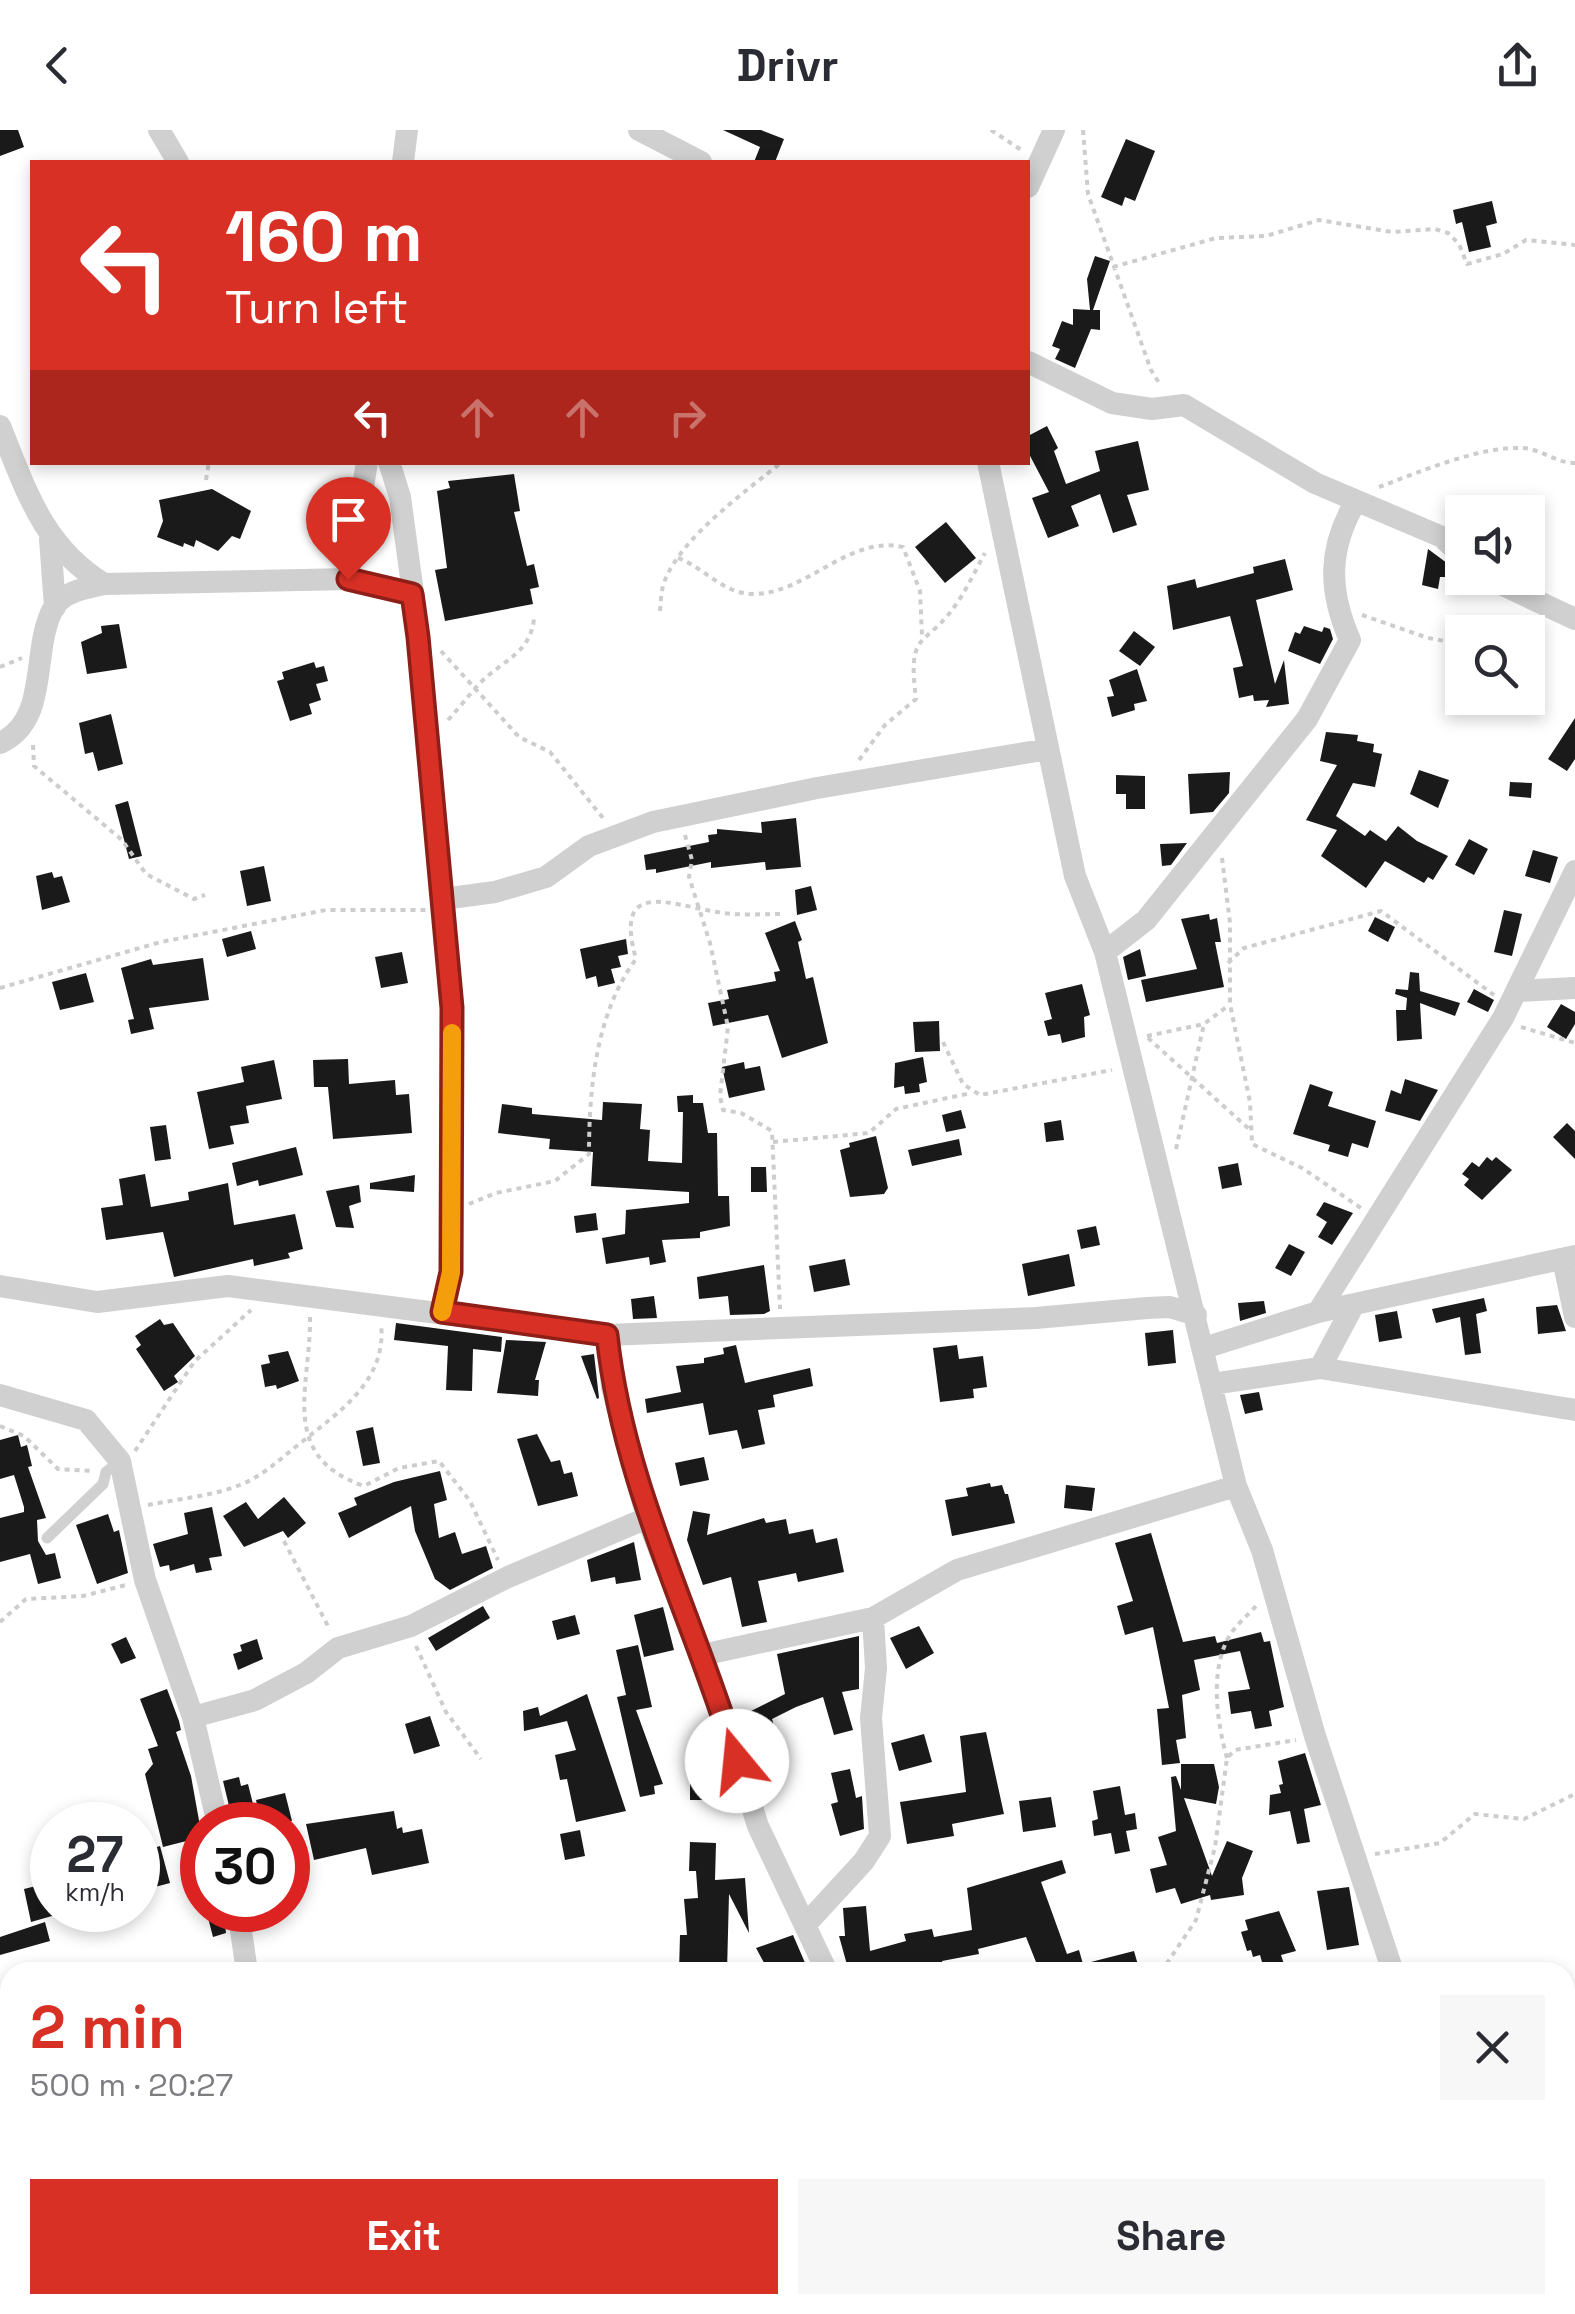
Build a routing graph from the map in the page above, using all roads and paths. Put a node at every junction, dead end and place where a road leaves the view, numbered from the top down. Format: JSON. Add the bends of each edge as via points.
{"nodes":[{"id":1,"x":160,"y":130,"type":"edge"},
{"id":2,"x":407,"y":130,"type":"edge"},
{"id":3,"x":638,"y":130,"type":"edge"},
{"id":4,"x":991,"y":130,"type":"edge"},
{"id":5,"x":1054,"y":130,"type":"edge"},
{"id":6,"x":1083,"y":130,"type":"edge"},
{"id":7,"x":177,"y":160,"type":"edge"},
{"id":8,"x":402,"y":160,"type":"edge"},
{"id":9,"x":697,"y":160,"type":"edge"},
{"id":10,"x":1040,"y":160,"type":"junction"},
{"id":11,"x":1030,"y":182,"type":"edge"},
{"id":12,"x":1575,"y":246,"type":"edge"},
{"id":13,"x":1114,"y":266,"type":"junction"},
{"id":14,"x":1030,"y":363,"type":"edge"},
{"id":15,"x":1174,"y":406,"type":"junction"},
{"id":16,"x":0,"y":426,"type":"edge"},
{"id":17,"x":1575,"y":463,"type":"edge"},
{"id":18,"x":208,"y":465,"type":"edge"},
{"id":19,"x":367,"y":465,"type":"edge"},
{"id":20,"x":390,"y":465,"type":"edge"},
{"id":21,"x":778,"y":465,"type":"edge"},
{"id":22,"x":989,"y":465,"type":"edge"},
{"id":23,"x":206,"y":480,"type":"dead end"},
{"id":24,"x":1353,"y":500,"type":"junction"},
{"id":25,"x":1000,"y":527,"type":"junction"},
{"id":26,"x":50,"y":539,"type":"junction"},
{"id":27,"x":1445,"y":540,"type":"edge"},
{"id":28,"x":678,"y":558,"type":"junction"},
{"id":29,"x":348,"y":579,"type":"junction"},
{"id":30,"x":104,"y":584,"type":"junction"},
{"id":31,"x":412,"y":594,"type":"junction"},
{"id":32,"x":1524,"y":595,"type":"edge"},
{"id":33,"x":1334,"y":606,"type":"junction"},
{"id":34,"x":55,"y":607,"type":"junction"},
{"id":35,"x":660,"y":611,"type":"dead end"},
{"id":36,"x":534,"y":618,"type":"dead end"},
{"id":37,"x":1575,"y":619,"type":"edge"},
{"id":38,"x":922,"y":636,"type":"junction"},
{"id":39,"x":418,"y":637,"type":"junction"},
{"id":40,"x":1445,"y":641,"type":"edge"},
{"id":41,"x":475,"y":690,"type":"junction"},
{"id":42,"x":29,"y":716,"type":"junction"},
{"id":43,"x":0,"y":742,"type":"edge"},
{"id":44,"x":426,"y":747,"type":"junction"},
{"id":45,"x":1048,"y":749,"type":"junction"},
{"id":46,"x":847,"y":768,"type":"dead end"},
{"id":47,"x":675,"y":818,"type":"junction"},
{"id":48,"x":1218,"y":826,"type":"junction"},
{"id":49,"x":622,"y":833,"type":"junction"},
{"id":50,"x":1575,"y":871,"type":"edge"},
{"id":51,"x":205,"y":894,"type":"dead end"},
{"id":52,"x":443,"y":904,"type":"junction"},
{"id":53,"x":698,"y":907,"type":"junction"},
{"id":54,"x":781,"y":914,"type":"dead end"},
{"id":55,"x":1104,"y":952,"type":"junction"},
{"id":56,"x":1228,"y":962,"type":"junction"},
{"id":57,"x":0,"y":988,"type":"edge"},
{"id":58,"x":1575,"y":988,"type":"edge"},
{"id":59,"x":1230,"y":1004,"type":"junction"},
{"id":60,"x":1510,"y":1005,"type":"junction"},
{"id":61,"x":1204,"y":1024,"type":"junction"},
{"id":62,"x":943,"y":1042,"type":"dead end"},
{"id":63,"x":1575,"y":1043,"type":"edge"},
{"id":64,"x":1131,"y":1066,"type":"junction"},
{"id":65,"x":1194,"y":1080,"type":"junction"},
{"id":66,"x":971,"y":1093,"type":"junction"},
{"id":67,"x":1249,"y":1129,"type":"junction"},
{"id":68,"x":773,"y":1142,"type":"junction"},
{"id":69,"x":1166,"y":1192,"type":"junction"},
{"id":70,"x":451,"y":1212,"type":"junction"},
{"id":71,"x":1377,"y":1219,"type":"junction"},
{"id":72,"x":1569,"y":1258,"type":"edge"},
{"id":73,"x":0,"y":1286,"type":"edge"},
{"id":74,"x":274,"y":1290,"type":"junction"},
{"id":75,"x":310,"y":1295,"type":"junction"},
{"id":76,"x":378,"y":1304,"type":"junction"},
{"id":77,"x":1353,"y":1306,"type":"junction"},
{"id":78,"x":442,"y":1312,"type":"junction"},
{"id":79,"x":1318,"y":1312,"type":"junction"},
{"id":80,"x":1196,"y":1315,"type":"junction"},
{"id":81,"x":1575,"y":1317,"type":"edge"},
{"id":82,"x":781,"y":1328,"type":"junction"},
{"id":83,"x":607,"y":1335,"type":"junction"},
{"id":84,"x":1204,"y":1348,"type":"junction"},
{"id":85,"x":1320,"y":1368,"type":"junction"},
{"id":86,"x":1212,"y":1384,"type":"junction"},
{"id":87,"x":0,"y":1396,"type":"edge"},
{"id":88,"x":1575,"y":1410,"type":"edge"},
{"id":89,"x":0,"y":1426,"type":"edge"},
{"id":90,"x":306,"y":1438,"type":"junction"},
{"id":91,"x":113,"y":1466,"type":"junction"},
{"id":92,"x":1236,"y":1486,"type":"junction"},
{"id":93,"x":129,"y":1510,"type":"junction"},
{"id":94,"x":647,"y":1518,"type":"junction"},
{"id":95,"x":46,"y":1538,"type":"dead end"},
{"id":96,"x":284,"y":1542,"type":"dead end"},
{"id":97,"x":508,"y":1577,"type":"junction"},
{"id":98,"x":145,"y":1580,"type":"junction"},
{"id":99,"x":1271,"y":1588,"type":"junction"},
{"id":100,"x":873,"y":1618,"type":"junction"},
{"id":101,"x":0,"y":1622,"type":"edge"},
{"id":102,"x":411,"y":1626,"type":"junction"},
{"id":103,"x":338,"y":1648,"type":"junction"},
{"id":104,"x":702,"y":1655,"type":"junction"},
{"id":105,"x":193,"y":1717,"type":"junction"},
{"id":106,"x":1315,"y":1736,"type":"junction"},
{"id":107,"x":1227,"y":1758,"type":"junction"},
{"id":108,"x":480,"y":1759,"type":"dead end"},
{"id":109,"x":1575,"y":1794,"type":"edge"},
{"id":110,"x":213,"y":1802,"type":"edge"},
{"id":111,"x":1356,"y":1858,"type":"junction"},
{"id":112,"x":807,"y":1923,"type":"junction"},
{"id":113,"x":241,"y":1932,"type":"edge"},
{"id":114,"x":246,"y":1962,"type":"edge"},
{"id":115,"x":822,"y":1962,"type":"edge"},
{"id":116,"x":1168,"y":1962,"type":"edge"},
{"id":117,"x":1390,"y":1962,"type":"edge"}],
"edges":[{"from":1,"to":7,"type":"street"},
{"from":2,"to":8,"type":"street"},
{"from":3,"to":9,"type":"street"},
{"from":4,"to":10,"type":"path"},
{"from":5,"to":10,"type":"street"},
{"from":6,"to":13,"type":"path","via":[[1088,194]]},
{"from":10,"to":11,"type":"street"},
{"from":12,"to":13,"type":"path","via":[[1526,240],[1468,264],[1459,244],[1435,229],[1392,232],[1319,220]]},
{"from":13,"to":15,"type":"path","via":[[1151,370]]},
{"from":14,"to":15,"type":"street","via":[[1112,403]]},
{"from":15,"to":24,"type":"street","via":[[1196,410]]},
{"from":16,"to":26,"type":"street"},
{"from":17,"to":24,"type":"path","via":[[1524,448],[1452,460]]},
{"from":18,"to":23,"type":"path"},
{"from":19,"to":29,"type":"street"},
{"from":20,"to":31,"type":"street"},
{"from":21,"to":28,"type":"path"},
{"from":22,"to":25,"type":"street"},
{"from":24,"to":27,"type":"street"},
{"from":24,"to":33,"type":"street","via":[[1336,534]]},
{"from":25,"to":38,"type":"path","via":[[955,606]]},
{"from":25,"to":45,"type":"street"},
{"from":26,"to":30,"type":"street"},
{"from":26,"to":34,"type":"street"},
{"from":28,"to":35,"type":"path","via":[[664,580]]},
{"from":28,"to":38,"type":"path","via":[[725,588],[756,594],[858,551],[903,546],[920,591]]},
{"from":29,"to":30,"type":"street"},
{"from":29,"to":31,"type":"street"},
{"from":30,"to":34,"type":"street","via":[[72,592]]},
{"from":31,"to":39,"type":"street"},
{"from":32,"to":37,"type":"street"},
{"from":33,"to":40,"type":"path"},
{"from":33,"to":48,"type":"street","via":[[1350,640],[1308,719]]},
{"from":34,"to":42,"type":"street"},
{"from":36,"to":41,"type":"path","via":[[523,649]]},
{"from":38,"to":46,"type":"path","via":[[911,663],[916,700]]},
{"from":39,"to":41,"type":"path","via":[[440,650]]},
{"from":39,"to":44,"type":"street"},
{"from":41,"to":44,"type":"path"},
{"from":41,"to":49,"type":"path","via":[[520,737],[550,752],[594,811]]},
{"from":42,"to":43,"type":"street","via":[[18,733]]},
{"from":42,"to":51,"type":"path","via":[[34,766],[122,840],[146,874],[194,899]]},
{"from":44,"to":52,"type":"street"},
{"from":45,"to":47,"type":"street"},
{"from":45,"to":55,"type":"street","via":[[1076,876]]},
{"from":47,"to":49,"type":"street"},
{"from":47,"to":53,"type":"path","via":[[688,840]]},
{"from":48,"to":55,"type":"street","via":[[1146,920]]},
{"from":48,"to":56,"type":"path"},
{"from":49,"to":52,"type":"street","via":[[546,877]]},
{"from":50,"to":60,"type":"street"},
{"from":52,"to":57,"type":"path","via":[[326,910],[161,942]]},
{"from":52,"to":70,"type":"street","via":[[452,1008]]},
{"from":53,"to":54,"type":"path"},
{"from":53,"to":68,"type":"path","via":[[728,1027],[723,1110],[762,1124]]},
{"from":53,"to":70,"type":"path","via":[[662,901],[630,915],[636,959],[607,1011],[589,1092],[589,1154],[554,1181],[496,1192]]},
{"from":55,"to":64,"type":"street"},
{"from":56,"to":59,"type":"path"},
{"from":56,"to":60,"type":"path","via":[[1244,948],[1381,911]]},
{"from":58,"to":60,"type":"street"},
{"from":59,"to":61,"type":"path"},
{"from":59,"to":67,"type":"path","via":[[1250,1102]]},
{"from":60,"to":63,"type":"path","via":[[1534,1034]]},
{"from":60,"to":71,"type":"street"},
{"from":61,"to":65,"type":"path"},
{"from":61,"to":65,"type":"path","via":[[1147,1036]]},
{"from":62,"to":66,"type":"path"},
{"from":64,"to":66,"type":"path"},
{"from":64,"to":69,"type":"street"},
{"from":65,"to":67,"type":"path"},
{"from":65,"to":69,"type":"path"},
{"from":66,"to":68,"type":"path","via":[[896,1110],[869,1133]]},
{"from":67,"to":71,"type":"path","via":[[1252,1144],[1302,1168]]},
{"from":68,"to":82,"type":"path"},
{"from":69,"to":80,"type":"street"},
{"from":70,"to":78,"type":"street","via":[[451,1272]]},
{"from":71,"to":79,"type":"street"},
{"from":72,"to":77,"type":"street"},
{"from":72,"to":81,"type":"street"},
{"from":73,"to":74,"type":"street","via":[[97,1302],[228,1286]]},
{"from":74,"to":75,"type":"street"},
{"from":74,"to":91,"type":"path","via":[[194,1362],[139,1449]]},
{"from":75,"to":76,"type":"street"},
{"from":75,"to":90,"type":"path"},
{"from":76,"to":78,"type":"street"},
{"from":76,"to":90,"type":"path","via":[[383,1342],[373,1372],[338,1416]]},
{"from":77,"to":79,"type":"street"},
{"from":77,"to":85,"type":"street"},
{"from":78,"to":83,"type":"street"},
{"from":79,"to":84,"type":"street"},
{"from":80,"to":82,"type":"street","via":[[1170,1307]]},
{"from":80,"to":84,"type":"street"},
{"from":82,"to":83,"type":"street"},
{"from":83,"to":94,"type":"street","via":[[612,1386]]},
{"from":84,"to":86,"type":"street"},
{"from":85,"to":86,"type":"street"},
{"from":85,"to":88,"type":"street"},
{"from":86,"to":92,"type":"street"},
{"from":87,"to":91,"type":"street","via":[[86,1420]]},
{"from":89,"to":91,"type":"path","via":[[24,1436],[58,1469]]},
{"from":90,"to":93,"type":"path","via":[[268,1471],[237,1486]]},
{"from":90,"to":97,"type":"path","via":[[344,1480],[364,1486],[399,1468],[439,1461],[470,1502]]},
{"from":91,"to":93,"type":"street"},
{"from":91,"to":95,"type":"lane"},
{"from":92,"to":99,"type":"street"},
{"from":92,"to":100,"type":"street","via":[[957,1570]]},
{"from":93,"to":98,"type":"street"},
{"from":94,"to":97,"type":"street"},
{"from":94,"to":104,"type":"street"},
{"from":96,"to":103,"type":"path"},
{"from":97,"to":102,"type":"street"},
{"from":98,"to":101,"type":"path","via":[[83,1596],[26,1600]]},
{"from":98,"to":105,"type":"street"},
{"from":99,"to":106,"type":"street"},
{"from":99,"to":107,"type":"path","via":[[1224,1650],[1219,1730]]},
{"from":100,"to":104,"type":"street"},
{"from":100,"to":112,"type":"street","via":[[871,1718],[880,1836]]},
{"from":102,"to":103,"type":"street"},
{"from":102,"to":108,"type":"path","via":[[446,1712]]},
{"from":103,"to":105,"type":"street","via":[[255,1700]]},
{"from":104,"to":112,"type":"street","via":[[758,1826]]},
{"from":105,"to":110,"type":"street"},
{"from":106,"to":107,"type":"path","via":[[1235,1750]]},
{"from":106,"to":111,"type":"street"},
{"from":107,"to":116,"type":"path","via":[[1196,1920]]},
{"from":109,"to":111,"type":"path","via":[[1538,1816],[1476,1814],[1440,1842]]},
{"from":111,"to":117,"type":"street"},
{"from":112,"to":115,"type":"street"},
{"from":113,"to":114,"type":"street"}]}
